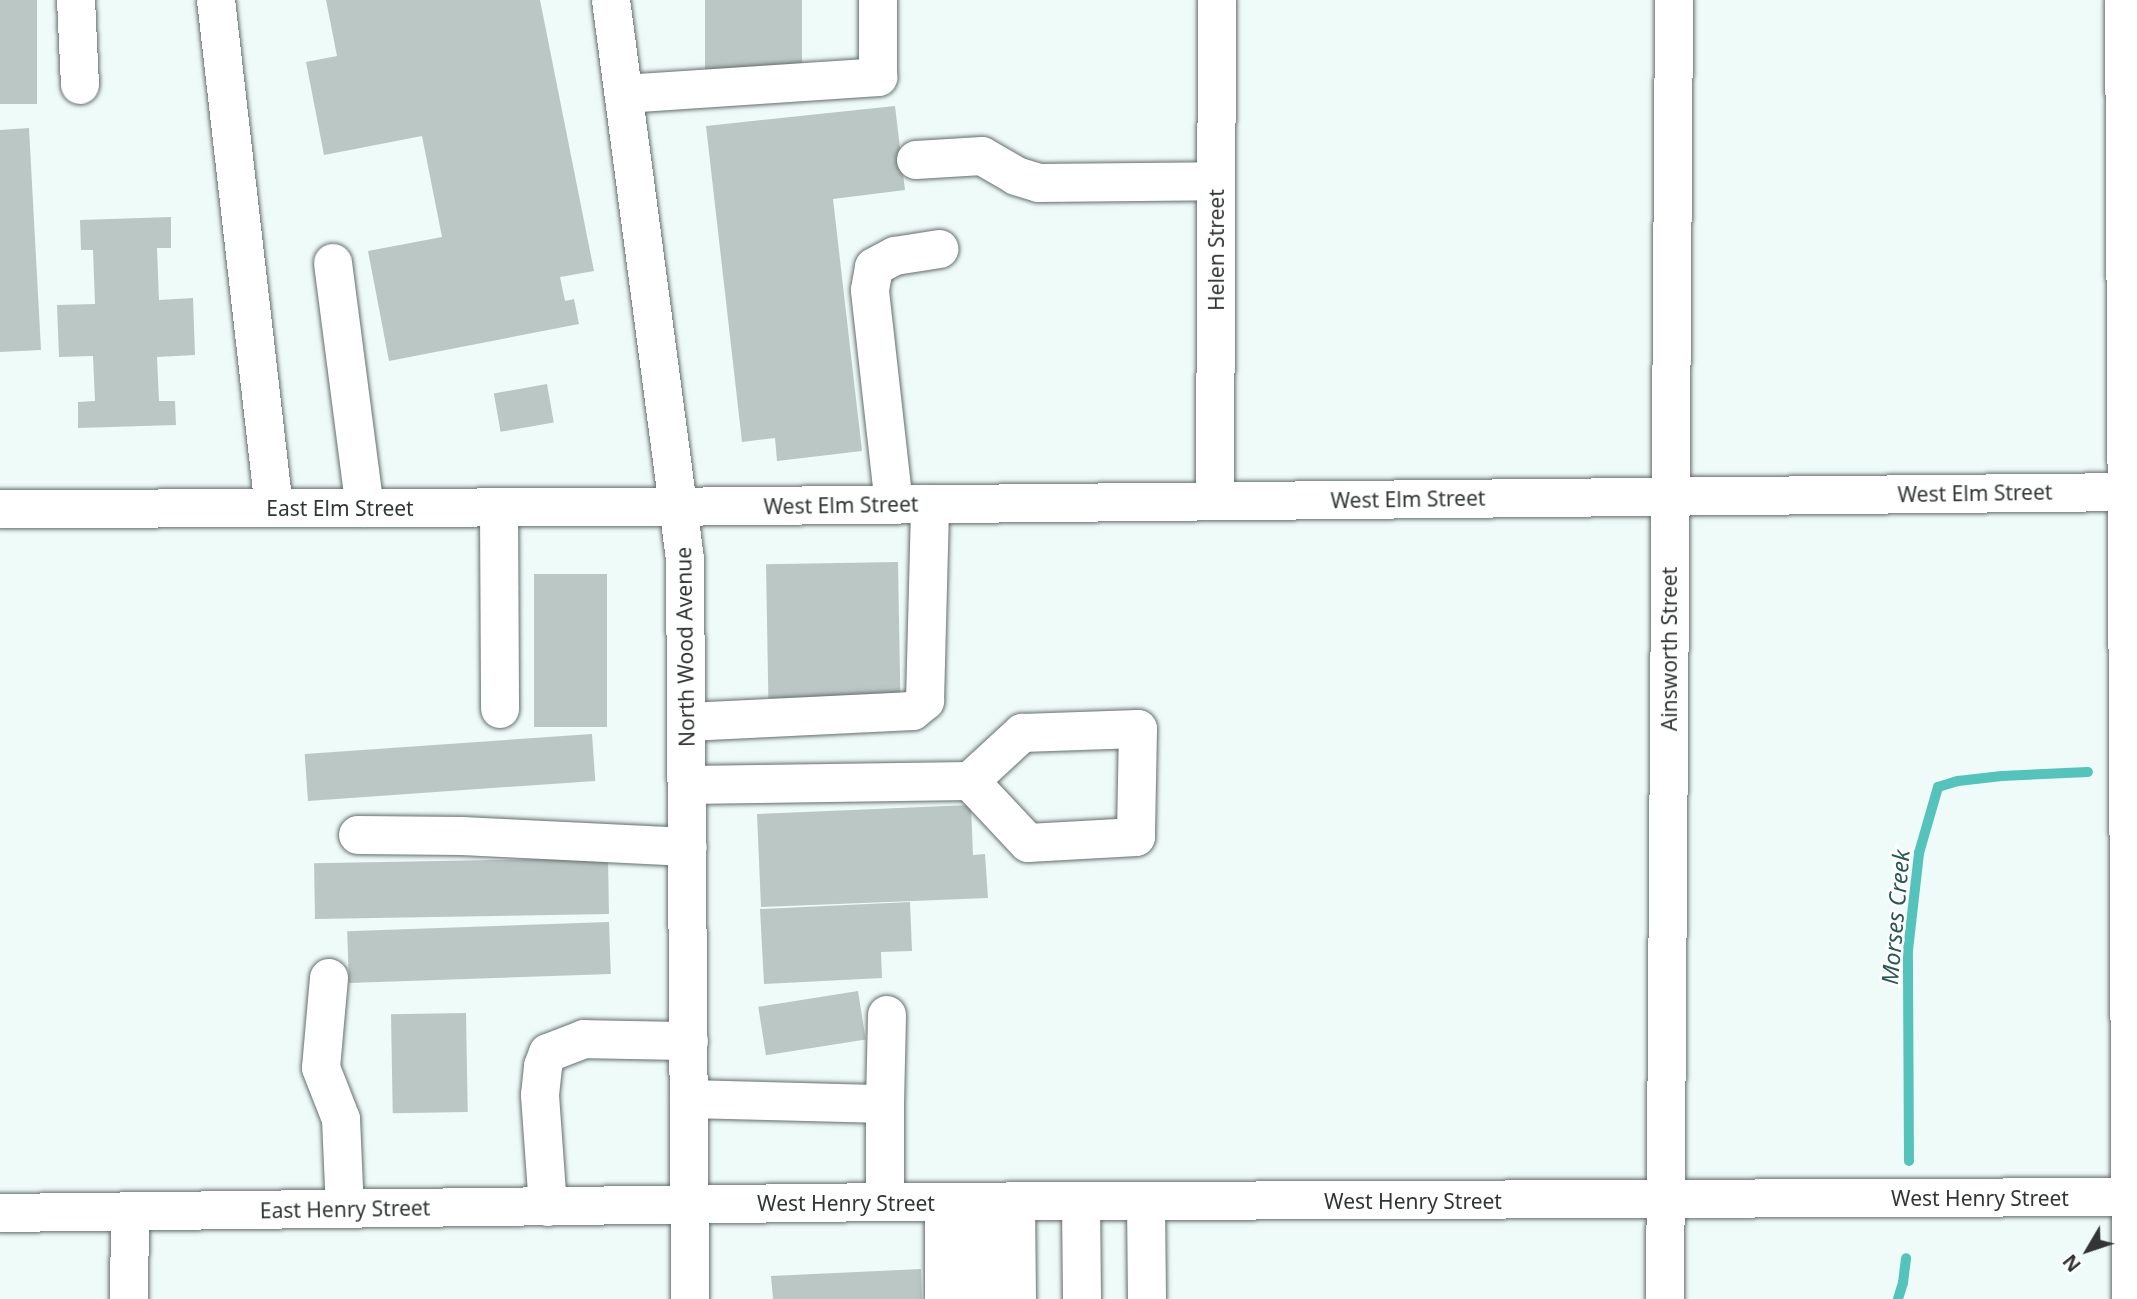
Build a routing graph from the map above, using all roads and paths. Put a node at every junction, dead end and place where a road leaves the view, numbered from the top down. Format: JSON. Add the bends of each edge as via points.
{"nodes":[{"id":1,"x":76,"y":0,"type":"edge"},
{"id":2,"x":216,"y":0,"type":"edge"},
{"id":3,"x":611,"y":0,"type":"edge"},
{"id":4,"x":878,"y":0,"type":"edge"},
{"id":5,"x":1217,"y":0,"type":"edge"},
{"id":6,"x":1674,"y":0,"type":"edge"},
{"id":7,"x":2124,"y":0,"type":"edge"},
{"id":8,"x":80,"y":85,"type":"dead end"},
{"id":9,"x":624,"y":94,"type":"junction"},
{"id":10,"x":916,"y":160,"type":"dead end"},
{"id":11,"x":1216,"y":181,"type":"junction"},
{"id":12,"x":939,"y":249,"type":"dead end"},
{"id":13,"x":333,"y":263,"type":"dead end"},
{"id":14,"x":2132,"y":492,"type":"edge"},
{"id":15,"x":1670,"y":496,"type":"junction"},
{"id":16,"x":1215,"y":501,"type":"junction"},
{"id":17,"x":912,"y":504,"type":"junction"},
{"id":18,"x":680,"y":507,"type":"junction"},
{"id":19,"x":274,"y":508,"type":"junction"},
{"id":20,"x":365,"y":508,"type":"junction"},
{"id":21,"x":499,"y":508,"type":"junction"},
{"id":22,"x":0,"y":509,"type":"edge"},
{"id":23,"x":500,"y":709,"type":"dead end"},
{"id":24,"x":688,"y":722,"type":"junction"},
{"id":25,"x":970,"y":781,"type":"junction"},
{"id":26,"x":688,"y":785,"type":"junction"},
{"id":27,"x":358,"y":835,"type":"dead end"},
{"id":28,"x":688,"y":847,"type":"junction"},
{"id":29,"x":329,"y":978,"type":"dead end"},
{"id":30,"x":887,"y":1015,"type":"dead end"},
{"id":31,"x":690,"y":1041,"type":"junction"},
{"id":32,"x":690,"y":1099,"type":"junction"},
{"id":33,"x":885,"y":1104,"type":"junction"},
{"id":34,"x":2134,"y":1197,"type":"edge"},
{"id":35,"x":1666,"y":1199,"type":"junction"},
{"id":36,"x":885,"y":1202,"type":"junction"},
{"id":37,"x":980,"y":1203,"type":"junction"},
{"id":38,"x":1081,"y":1203,"type":"junction"},
{"id":39,"x":1146,"y":1203,"type":"junction"},
{"id":40,"x":690,"y":1205,"type":"junction"},
{"id":41,"x":548,"y":1207,"type":"junction"},
{"id":42,"x":345,"y":1209,"type":"junction"},
{"id":43,"x":130,"y":1211,"type":"junction"},
{"id":44,"x":0,"y":1213,"type":"edge"},
{"id":45,"x":129,"y":1299,"type":"edge"},
{"id":46,"x":690,"y":1299,"type":"edge"},
{"id":47,"x":944,"y":1299,"type":"edge"},
{"id":48,"x":982,"y":1299,"type":"edge"},
{"id":49,"x":1017,"y":1299,"type":"edge"},
{"id":50,"x":1082,"y":1299,"type":"edge"},
{"id":51,"x":1147,"y":1299,"type":"edge"},
{"id":52,"x":1665,"y":1299,"type":"edge"},
{"id":53,"x":2131,"y":1299,"type":"edge"}],
"edges":[{"from":1,"to":8,"type":"street"},
{"from":2,"to":19,"type":"street"},
{"from":3,"to":9,"type":"street","name":"North Wood Avenue"},
{"from":4,"to":9,"type":"street","via":[[878,77]]},
{"from":5,"to":11,"type":"street","name":"Helen Street"},
{"from":6,"to":15,"type":"street","name":"Ainsworth Street"},
{"from":7,"to":14,"type":"street"},
{"from":9,"to":18,"type":"street","name":"North Wood Avenue"},
{"from":10,"to":11,"type":"street","via":[[982,156],[1038,183]]},
{"from":11,"to":16,"type":"street","name":"Helen Street"},
{"from":12,"to":17,"type":"street","via":[[895,256],[874,267],[870,290]]},
{"from":13,"to":20,"type":"street"},
{"from":14,"to":15,"type":"street","name":"West Elm Street"},
{"from":14,"to":34,"type":"street"},
{"from":15,"to":16,"type":"street","name":"West Elm Street"},
{"from":15,"to":35,"type":"street","name":"Ainsworth Street"},
{"from":16,"to":17,"type":"street","name":"West Elm Street"},
{"from":17,"to":18,"type":"street","name":"West Elm Street"},
{"from":17,"to":24,"type":"street","via":[[925,701],[913,711]]},
{"from":18,"to":21,"type":"street","name":"East Elm Street"},
{"from":18,"to":24,"type":"street","name":"North Wood Avenue"},
{"from":19,"to":20,"type":"street","name":"East Elm Street"},
{"from":19,"to":22,"type":"street","name":"East Elm Street"},
{"from":20,"to":21,"type":"street","name":"East Elm Street"},
{"from":21,"to":23,"type":"street"},
{"from":24,"to":26,"type":"street","name":"North Wood Avenue"},
{"from":25,"to":25,"type":"street","via":[[1028,843],[1136,837],[1138,729],[1022,733]]},
{"from":25,"to":26,"type":"street"},
{"from":26,"to":28,"type":"street","name":"North Wood Avenue"},
{"from":27,"to":28,"type":"street"},
{"from":28,"to":31,"type":"street","name":"North Wood Avenue"},
{"from":29,"to":42,"type":"street","via":[[321,1068],[341,1119]]},
{"from":30,"to":33,"type":"street"},
{"from":31,"to":32,"type":"street","name":"North Wood Avenue"},
{"from":31,"to":41,"type":"street","via":[[584,1040],[548,1053],[540,1095]]},
{"from":32,"to":33,"type":"street"},
{"from":32,"to":40,"type":"street","name":"North Wood Avenue"},
{"from":33,"to":36,"type":"street"},
{"from":34,"to":35,"type":"street","name":"West Henry Street"},
{"from":34,"to":53,"type":"street"},
{"from":35,"to":39,"type":"street","name":"West Henry Street"},
{"from":35,"to":52,"type":"street","name":"Ainsworth Street"},
{"from":36,"to":37,"type":"street","name":"West Henry Street"},
{"from":36,"to":40,"type":"street","name":"West Henry Street"},
{"from":37,"to":38,"type":"street","name":"West Henry Street"},
{"from":37,"to":47,"type":"street"},
{"from":37,"to":48,"type":"street"},
{"from":37,"to":49,"type":"street"},
{"from":38,"to":39,"type":"street","name":"West Henry Street"},
{"from":38,"to":50,"type":"street"},
{"from":39,"to":51,"type":"street"},
{"from":40,"to":41,"type":"street","name":"East Henry Street"},
{"from":40,"to":46,"type":"street","name":"North Wood Avenue"},
{"from":41,"to":42,"type":"street","name":"East Henry Street"},
{"from":42,"to":43,"type":"street","name":"East Henry Street"},
{"from":43,"to":44,"type":"street","name":"East Henry Street"},
{"from":43,"to":45,"type":"street"}]}
